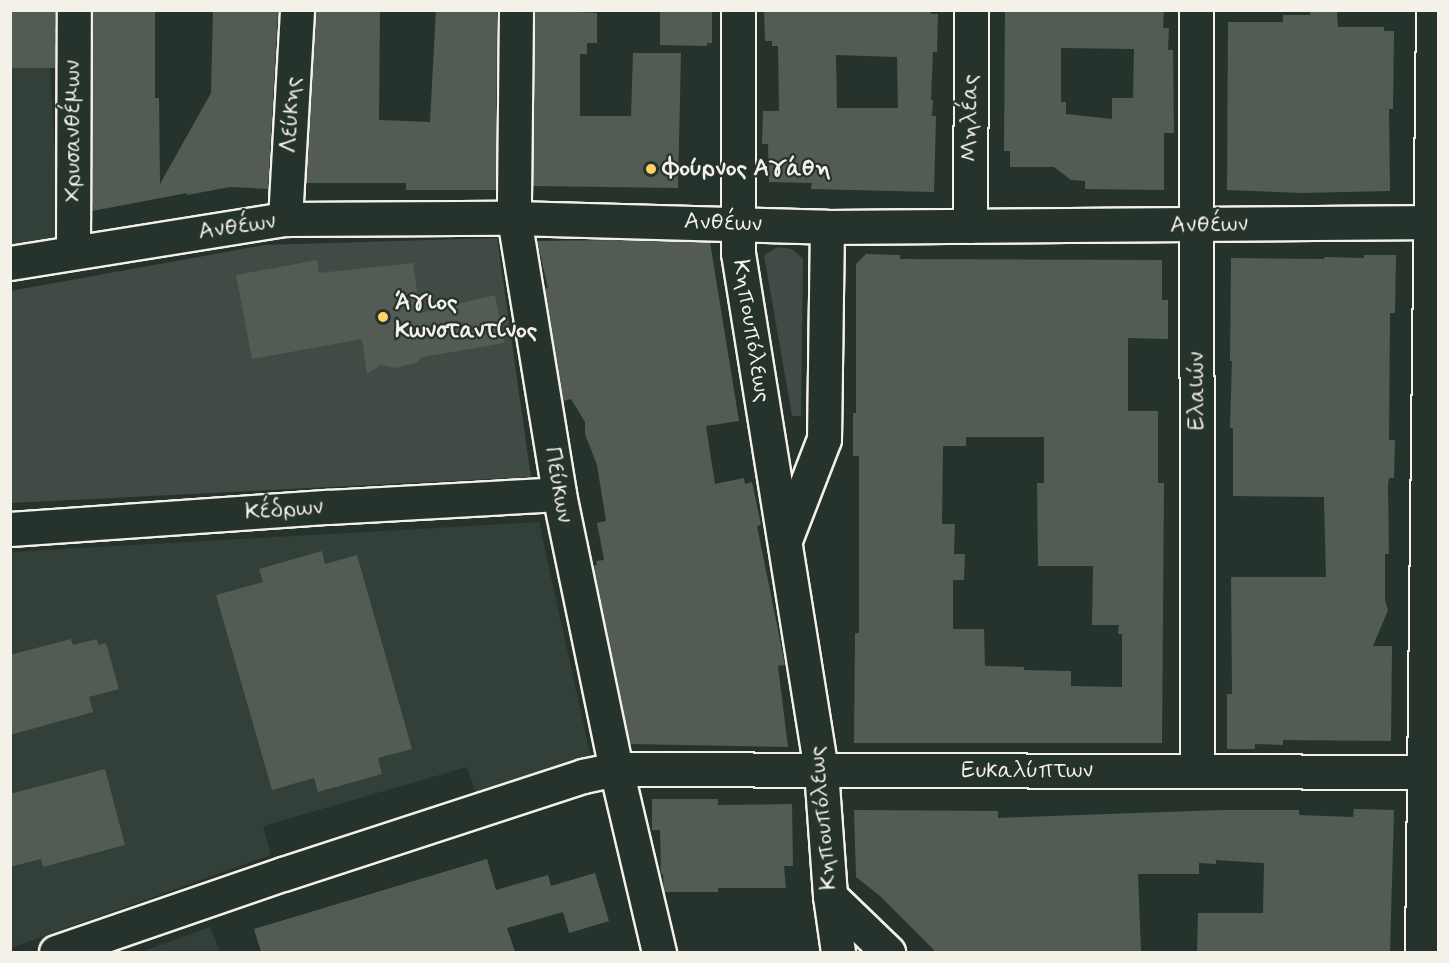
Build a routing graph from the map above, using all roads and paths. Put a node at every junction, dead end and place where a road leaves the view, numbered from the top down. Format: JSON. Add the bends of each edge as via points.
{"nodes":[{"id":1,"x":74,"y":10,"type":"edge"},
{"id":2,"x":297,"y":10,"type":"edge"},
{"id":3,"x":516,"y":10,"type":"edge"},
{"id":4,"x":738,"y":10,"type":"edge"},
{"id":5,"x":971,"y":10,"type":"edge"},
{"id":6,"x":1196,"y":10,"type":"edge"},
{"id":7,"x":1433,"y":10,"type":"edge"},
{"id":8,"x":514,"y":218,"type":"junction"},
{"id":9,"x":285,"y":219,"type":"junction"},
{"id":10,"x":1435,"y":222,"type":"edge"},
{"id":11,"x":737,"y":223,"type":"junction"},
{"id":12,"x":970,"y":226,"type":"junction"},
{"id":13,"x":1196,"y":226,"type":"junction"},
{"id":14,"x":827,"y":227,"type":"junction"},
{"id":15,"x":73,"y":251,"type":"junction"},
{"id":16,"x":10,"y":263,"type":"edge"},
{"id":17,"x":559,"y":495,"type":"junction"},
{"id":18,"x":1433,"y":503,"type":"edge"},
{"id":19,"x":10,"y":529,"type":"edge"},
{"id":20,"x":784,"y":542,"type":"junction"},
{"id":21,"x":616,"y":769,"type":"junction"},
{"id":22,"x":821,"y":770,"type":"junction"},
{"id":23,"x":1197,"y":771,"type":"junction"},
{"id":24,"x":1431,"y":772,"type":"edge"},
{"id":25,"x":830,"y":896,"type":"junction"},
{"id":26,"x":56,"y":952,"type":"edge"},
{"id":27,"x":659,"y":952,"type":"edge"},
{"id":28,"x":838,"y":952,"type":"edge"},
{"id":29,"x":888,"y":952,"type":"edge"},
{"id":30,"x":1422,"y":952,"type":"edge"}],
"edges":[{"from":1,"to":15,"type":"street","name":"Χρυσανθέμων"},
{"from":2,"to":9,"type":"street","name":"Λεύκης"},
{"from":3,"to":8,"type":"street","name":"Πεύκων"},
{"from":4,"to":11,"type":"street","name":"Κηπουπόλεως"},
{"from":5,"to":12,"type":"street","name":"Μηλέας"},
{"from":6,"to":13,"type":"street","name":"Ελαιών"},
{"from":7,"to":10,"type":"street"},
{"from":8,"to":9,"type":"street","name":"Ανθέων"},
{"from":8,"to":11,"type":"street","name":"Ανθέων"},
{"from":8,"to":17,"type":"street","name":"Πεύκων"},
{"from":9,"to":15,"type":"street","name":"Ανθέων"},
{"from":10,"to":13,"type":"street","name":"Ανθέων"},
{"from":10,"to":18,"type":"street"},
{"from":11,"to":14,"type":"street","name":"Ανθέων"},
{"from":11,"to":20,"type":"street","name":"Κηπουπόλεως","via":[[738,253]]},
{"from":12,"to":13,"type":"street","name":"Ανθέων"},
{"from":12,"to":14,"type":"street","name":"Ανθέων"},
{"from":13,"to":23,"type":"street","name":"Ελαιών"},
{"from":14,"to":20,"type":"street","via":[[824,439]]},
{"from":15,"to":16,"type":"street","name":"Ανθέων"},
{"from":17,"to":19,"type":"street","name":"Κέδρων"},
{"from":17,"to":21,"type":"street","name":"Πεύκων"},
{"from":18,"to":24,"type":"street"},
{"from":20,"to":22,"type":"street","name":"Κηπουπόλεως"},
{"from":21,"to":22,"type":"street","name":"Ευκαλύπτων"},
{"from":21,"to":26,"type":"street","name":"Ευκαλύπτων","via":[[583,776],[328,859]]},
{"from":21,"to":27,"type":"street","name":"Πεύκων"},
{"from":22,"to":23,"type":"street","name":"Ευκαλύπτων"},
{"from":22,"to":25,"type":"street","name":"Κηπουπόλεως"},
{"from":23,"to":24,"type":"street","name":"Ευκαλύπτων"},
{"from":24,"to":30,"type":"street"},
{"from":25,"to":28,"type":"street","name":"Κηπουπόλεως"},
{"from":25,"to":29,"type":"street"}]}
